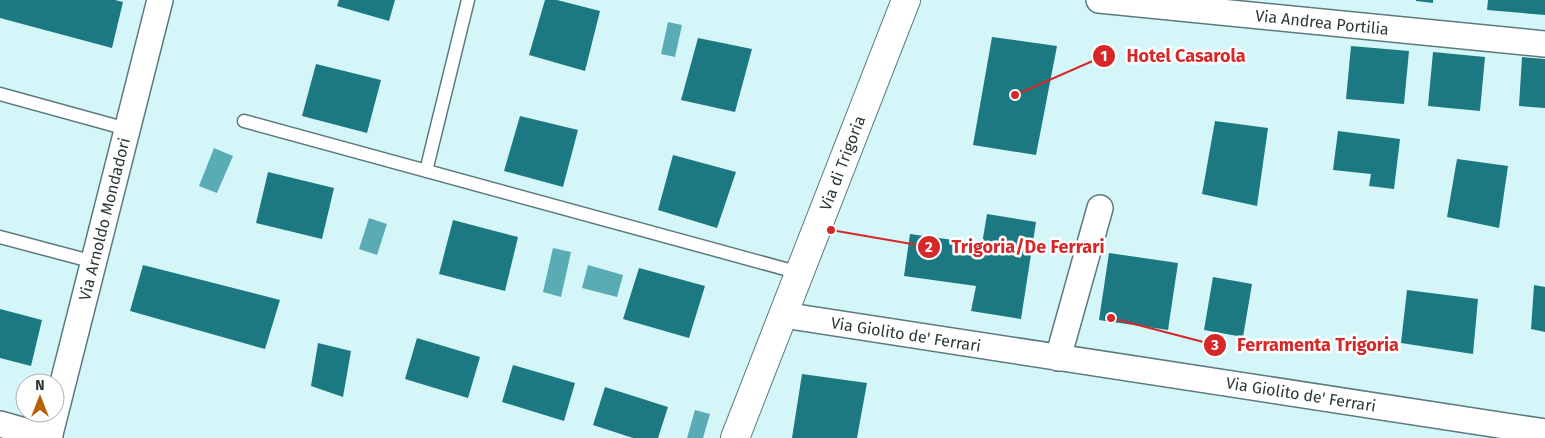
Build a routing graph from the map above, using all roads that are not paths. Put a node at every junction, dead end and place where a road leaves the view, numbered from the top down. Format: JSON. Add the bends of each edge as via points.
{"nodes":[{"id":1,"x":160,"y":0,"type":"edge"},
{"id":2,"x":468,"y":0,"type":"edge"},
{"id":3,"x":906,"y":0,"type":"edge"},
{"id":4,"x":1100,"y":0,"type":"edge"},
{"id":5,"x":1545,"y":44,"type":"edge"},
{"id":6,"x":0,"y":94,"type":"edge"},
{"id":7,"x":244,"y":121,"type":"dead end"},
{"id":8,"x":127,"y":129,"type":"junction"},
{"id":9,"x":426,"y":171,"type":"junction"},
{"id":10,"x":1100,"y":208,"type":"dead end"},
{"id":11,"x":0,"y":237,"type":"edge"},
{"id":12,"x":94,"y":262,"type":"junction"},
{"id":13,"x":800,"y":273,"type":"junction"},
{"id":14,"x":783,"y":315,"type":"junction"},
{"id":15,"x":1058,"y":358,"type":"junction"},
{"id":16,"x":0,"y":424,"type":"edge"},
{"id":17,"x":1545,"y":432,"type":"edge"},
{"id":18,"x":50,"y":438,"type":"edge"},
{"id":19,"x":735,"y":438,"type":"edge"}],
"edges":[{"from":1,"to":8,"type":"street","name":"Via Arnoldo Mondadori"},
{"from":2,"to":9,"type":"lane"},
{"from":3,"to":13,"type":"street","name":"Via di Trigoria"},
{"from":4,"to":5,"type":"street","name":"Via Andrea Portilia"},
{"from":6,"to":8,"type":"lane"},
{"from":7,"to":9,"type":"lane"},
{"from":8,"to":12,"type":"street","name":"Via Arnoldo Mondadori"},
{"from":9,"to":13,"type":"lane"},
{"from":10,"to":15,"type":"street"},
{"from":11,"to":12,"type":"lane"},
{"from":12,"to":18,"type":"street","name":"Via Arnoldo Mondadori"},
{"from":13,"to":14,"type":"street","name":"Via di Trigoria"},
{"from":14,"to":15,"type":"street","name":"Via Giolito de' Ferrari"},
{"from":14,"to":19,"type":"street","name":"Via di Trigoria"},
{"from":15,"to":17,"type":"street","name":"Via Giolito de' Ferrari"},
{"from":16,"to":18,"type":"street"}]}
